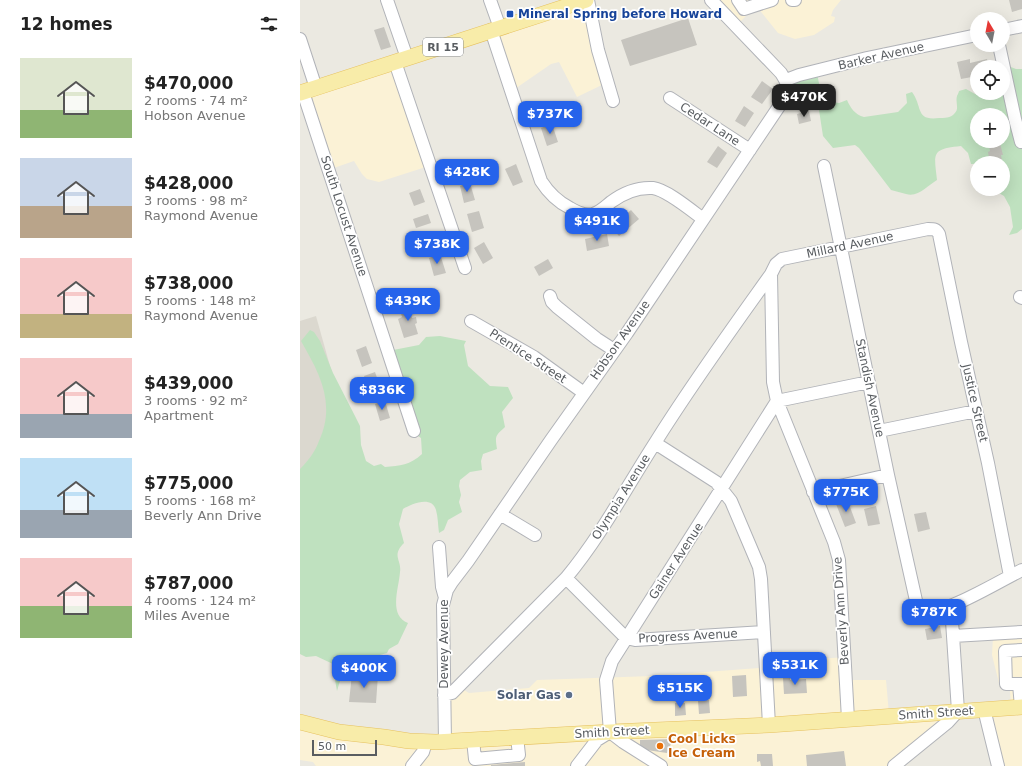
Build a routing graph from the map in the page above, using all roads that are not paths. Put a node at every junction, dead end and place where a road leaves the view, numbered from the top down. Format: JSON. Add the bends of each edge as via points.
{"nodes":[{"id":1,"x":387,"y":0,"type":"edge"},
{"id":2,"x":490,"y":0,"type":"edge"},
{"id":3,"x":587,"y":0,"type":"edge"},
{"id":4,"x":711,"y":0,"type":"edge"},
{"id":5,"x":738,"y":0,"type":"edge"},
{"id":6,"x":772,"y":0,"type":"edge"},
{"id":7,"x":1022,"y":26,"type":"edge"},
{"id":8,"x":496,"y":29,"type":"junction"},
{"id":9,"x":1010,"y":29,"type":"edge"},
{"id":10,"x":970,"y":36,"type":"edge"},
{"id":11,"x":300,"y":39,"type":"edge"},
{"id":12,"x":1001,"y":52,"type":"edge"},
{"id":13,"x":401,"y":60,"type":"junction"},
{"id":14,"x":786,"y":80,"type":"junction"},
{"id":15,"x":306,"y":91,"type":"edge"},
{"id":16,"x":670,"y":98,"type":"dead end"},
{"id":17,"x":613,"y":101,"type":"dead end"},
{"id":18,"x":1022,"y":142,"type":"edge"},
{"id":19,"x":750,"y":150,"type":"junction"},
{"id":20,"x":824,"y":166,"type":"dead end"},
{"id":21,"x":703,"y":218,"type":"junction"},
{"id":22,"x":937,"y":231,"type":"joint"},
{"id":23,"x":841,"y":248,"type":"junction"},
{"id":24,"x":465,"y":268,"type":"dead end"},
{"id":25,"x":771,"y":274,"type":"junction"},
{"id":26,"x":550,"y":296,"type":"dead end"},
{"id":27,"x":471,"y":321,"type":"dead end"},
{"id":28,"x":614,"y":350,"type":"junction"},
{"id":29,"x":869,"y":382,"type":"junction"},
{"id":30,"x":584,"y":393,"type":"junction"},
{"id":31,"x":778,"y":401,"type":"junction"},
{"id":32,"x":976,"y":411,"type":"junction"},
{"id":33,"x":414,"y":431,"type":"dead end"},
{"id":34,"x":879,"y":431,"type":"junction"},
{"id":35,"x":655,"y":443,"type":"junction"},
{"id":36,"x":888,"y":475,"type":"junction"},
{"id":37,"x":722,"y":489,"type":"junction"},
{"id":38,"x":813,"y":492,"type":"junction"},
{"id":39,"x":500,"y":514,"type":"junction"},
{"id":40,"x":535,"y":535,"type":"dead end"},
{"id":41,"x":439,"y":547,"type":"dead end"},
{"id":42,"x":1022,"y":570,"type":"edge"},
{"id":43,"x":1010,"y":576,"type":"junction"},
{"id":44,"x":566,"y":578,"type":"junction"},
{"id":45,"x":445,"y":598,"type":"junction"},
{"id":46,"x":951,"y":606,"type":"junction"},
{"id":47,"x":764,"y":632,"type":"junction"},
{"id":48,"x":1022,"y":632,"type":"edge"},
{"id":49,"x":953,"y":636,"type":"junction"},
{"id":50,"x":626,"y":638,"type":"junction"},
{"id":51,"x":1022,"y":650,"type":"edge"},
{"id":52,"x":1021,"y":684,"type":"edge"},
{"id":53,"x":444,"y":695,"type":"junction"},
{"id":54,"x":1021,"y":707,"type":"edge"},
{"id":55,"x":984,"y":709,"type":"junction"},
{"id":56,"x":958,"y":711,"type":"junction"},
{"id":57,"x":848,"y":719,"type":"junction"},
{"id":58,"x":300,"y":722,"type":"edge"},
{"id":59,"x":769,"y":725,"type":"junction"},
{"id":60,"x":610,"y":732,"type":"junction"},
{"id":61,"x":426,"y":742,"type":"junction"},
{"id":62,"x":445,"y":742,"type":"junction"},
{"id":63,"x":412,"y":766,"type":"edge"},
{"id":64,"x":577,"y":766,"type":"edge"},
{"id":65,"x":661,"y":766,"type":"edge"},
{"id":66,"x":894,"y":766,"type":"edge"},
{"id":67,"x":998,"y":766,"type":"edge"}],
"edges":[{"from":1,"to":13,"type":"street"},
{"from":2,"to":8,"type":"street"},
{"from":3,"to":8,"type":"main road","number":"RI 15"},
{"from":3,"to":17,"type":"street"},
{"from":4,"to":14,"type":"street"},
{"from":5,"to":6,"type":"street","via":[[744,9]]},
{"from":7,"to":9,"type":"street"},
{"from":8,"to":13,"type":"main road","number":"RI 15"},
{"from":8,"to":21,"type":"street","via":[[541,181],[546,189],[576,212],[594,214],[628,192],[655,188]]},
{"from":10,"to":14,"type":"street","name":"Barker Avenue","via":[[867,58]]},
{"from":11,"to":15,"type":"street","name":"South Locust Avenue"},
{"from":12,"to":18,"type":"street"},
{"from":13,"to":15,"type":"main road","number":"RI 15"},
{"from":13,"to":24,"type":"street"},
{"from":14,"to":19,"type":"street","name":"Hobson Avenue","via":[[786,96]]},
{"from":15,"to":33,"type":"street","name":"South Locust Avenue"},
{"from":16,"to":19,"type":"street","name":"Cedar Lane"},
{"from":19,"to":21,"type":"street","name":"Hobson Avenue"},
{"from":20,"to":23,"type":"street","name":"Standish Avenue"},
{"from":21,"to":28,"type":"street","name":"Hobson Avenue"},
{"from":22,"to":23,"type":"street","name":"Millard Avenue","via":[[928,229]]},
{"from":22,"to":32,"type":"street","name":"Justice Street"},
{"from":23,"to":25,"type":"street","name":"Millard Avenue","via":[[782,259]]},
{"from":23,"to":29,"type":"street","name":"Standish Avenue"},
{"from":25,"to":31,"type":"street","name":"Beverly Ann Drive","via":[[773,382]]},
{"from":25,"to":35,"type":"street","name":"Olympia Avenue"},
{"from":26,"to":28,"type":"street","via":[[557,307]]},
{"from":27,"to":30,"type":"street","name":"Prentice Street","via":[[534,357]]},
{"from":28,"to":30,"type":"street","name":"Hobson Avenue"},
{"from":29,"to":31,"type":"street"},
{"from":29,"to":34,"type":"street","name":"Standish Avenue"},
{"from":30,"to":39,"type":"street","name":"Hobson Avenue"},
{"from":31,"to":37,"type":"street","name":"Gainer Avenue"},
{"from":31,"to":38,"type":"street","name":"Beverly Ann Drive"},
{"from":32,"to":34,"type":"street"},
{"from":32,"to":43,"type":"street","name":"Justice Street"},
{"from":34,"to":36,"type":"street","name":"Standish Avenue"},
{"from":35,"to":37,"type":"street","via":[[716,482]]},
{"from":35,"to":44,"type":"street","name":"Olympia Avenue","via":[[598,536]]},
{"from":36,"to":38,"type":"street"},
{"from":36,"to":46,"type":"street","name":"Standish Avenue","via":[[917,605],[924,611]]},
{"from":37,"to":47,"type":"street","via":[[732,501],[761,574]]},
{"from":37,"to":50,"type":"street","name":"Gainer Avenue"},
{"from":38,"to":57,"type":"street","name":"Beverly Ann Drive","via":[[839,560]]},
{"from":39,"to":40,"type":"street"},
{"from":39,"to":45,"type":"street","name":"Hobson Avenue","via":[[452,582]]},
{"from":41,"to":45,"type":"street","name":"Dewey Avenue"},
{"from":42,"to":43,"type":"street"},
{"from":43,"to":46,"type":"street"},
{"from":44,"to":50,"type":"street","name":"Progress Avenue"},
{"from":44,"to":53,"type":"street","name":"Olympia Avenue","via":[[452,693]]},
{"from":45,"to":53,"type":"street","name":"Dewey Avenue"},
{"from":46,"to":49,"type":"street"},
{"from":47,"to":50,"type":"street","name":"Progress Avenue","via":[[635,640]]},
{"from":47,"to":59,"type":"street"},
{"from":48,"to":49,"type":"street"},
{"from":49,"to":56,"type":"street"},
{"from":50,"to":60,"type":"street","name":"Gainer Avenue","via":[[612,661],[606,680]]},
{"from":51,"to":52,"type":"street","via":[[1005,651],[1006,684]]},
{"from":52,"to":54,"type":"street"},
{"from":53,"to":62,"type":"street","name":"Dewey Avenue"},
{"from":54,"to":55,"type":"main road","name":"Smith Street"},
{"from":55,"to":56,"type":"main road","name":"Smith Street"},
{"from":55,"to":67,"type":"street"},
{"from":56,"to":57,"type":"main road","name":"Smith Street"},
{"from":56,"to":66,"type":"street"},
{"from":57,"to":59,"type":"main road","name":"Smith Street"},
{"from":58,"to":61,"type":"main road","name":"Smith Street","via":[[339,732]]},
{"from":59,"to":60,"type":"main road","name":"Smith Street"},
{"from":60,"to":62,"type":"main road","name":"Smith Street"},
{"from":60,"to":64,"type":"street","via":[[597,740]]},
{"from":60,"to":65,"type":"street"},
{"from":61,"to":62,"type":"main road","name":"Smith Street"},
{"from":61,"to":63,"type":"street","via":[[423,752]]}]}
